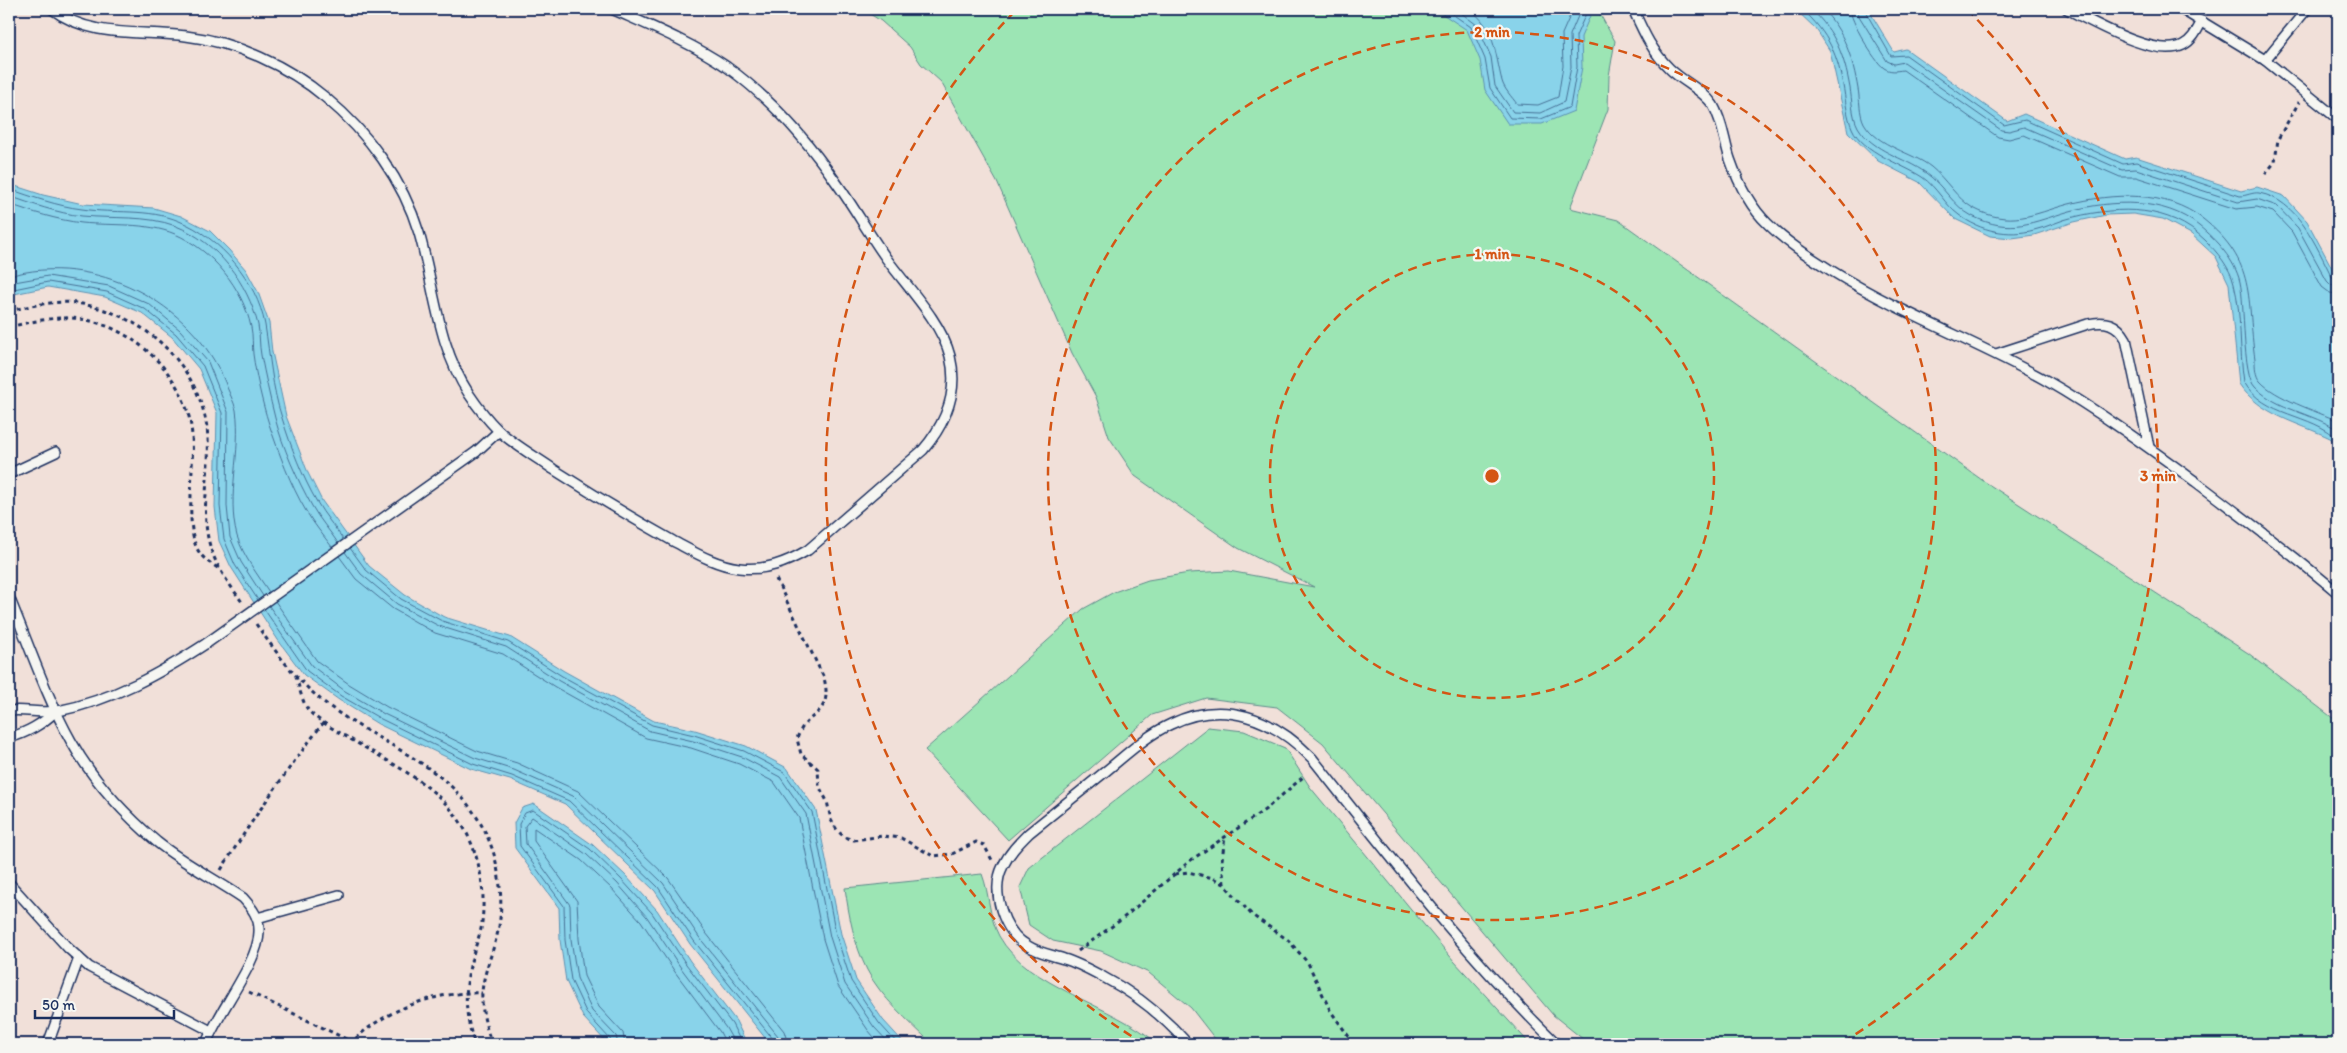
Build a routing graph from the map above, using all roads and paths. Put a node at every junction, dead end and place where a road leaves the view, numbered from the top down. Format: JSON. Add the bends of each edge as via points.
{"nodes":[{"id":1,"x":52,"y":9,"type":"edge"},
{"id":2,"x":612,"y":9,"type":"edge"},
{"id":3,"x":1633,"y":9,"type":"edge"},
{"id":4,"x":2067,"y":9,"type":"edge"},
{"id":5,"x":2181,"y":9,"type":"edge"},
{"id":6,"x":2307,"y":9,"type":"edge"},
{"id":7,"x":2202,"y":21,"type":"junction"},
{"id":8,"x":2265,"y":60,"type":"junction"},
{"id":9,"x":2305,"y":91,"type":"junction"},
{"id":10,"x":2338,"y":119,"type":"edge"},
{"id":11,"x":2266,"y":174,"type":"dead end"},
{"id":12,"x":9,"y":311,"type":"edge"},
{"id":13,"x":9,"y":327,"type":"edge"},
{"id":14,"x":1996,"y":354,"type":"junction"},
{"id":15,"x":499,"y":431,"type":"junction"},
{"id":16,"x":2149,"y":447,"type":"junction"},
{"id":17,"x":56,"y":452,"type":"dead end"},
{"id":18,"x":9,"y":474,"type":"edge"},
{"id":19,"x":770,"y":567,"type":"junction"},
{"id":20,"x":219,"y":569,"type":"junction"},
{"id":21,"x":2338,"y":592,"type":"edge"},
{"id":22,"x":9,"y":597,"type":"edge"},
{"id":23,"x":243,"y":605,"type":"dead end"},
{"id":24,"x":254,"y":620,"type":"dead end"},
{"id":25,"x":296,"y":675,"type":"junction"},
{"id":26,"x":9,"y":711,"type":"edge"},
{"id":27,"x":56,"y":711,"type":"junction"},
{"id":28,"x":324,"y":722,"type":"junction"},
{"id":29,"x":9,"y":738,"type":"edge"},
{"id":30,"x":1303,"y":777,"type":"dead end"},
{"id":31,"x":1225,"y":836,"type":"junction"},
{"id":32,"x":1002,"y":867,"type":"junction"},
{"id":33,"x":1175,"y":874,"type":"junction"},
{"id":34,"x":216,"y":880,"type":"junction"},
{"id":35,"x":9,"y":882,"type":"edge"},
{"id":36,"x":1224,"y":884,"type":"junction"},
{"id":37,"x":339,"y":895,"type":"dead end"},
{"id":38,"x":257,"y":918,"type":"junction"},
{"id":39,"x":78,"y":958,"type":"junction"},
{"id":40,"x":1066,"y":959,"type":"junction"},
{"id":41,"x":237,"y":987,"type":"junction"},
{"id":42,"x":466,"y":992,"type":"junction"},
{"id":43,"x":482,"y":993,"type":"junction"},
{"id":44,"x":211,"y":1031,"type":"junction"},
{"id":45,"x":351,"y":1043,"type":"edge"},
{"id":46,"x":48,"y":1044,"type":"edge"},
{"id":47,"x":206,"y":1044,"type":"edge"},
{"id":48,"x":475,"y":1044,"type":"edge"},
{"id":49,"x":492,"y":1044,"type":"edge"},
{"id":50,"x":1188,"y":1044,"type":"edge"},
{"id":51,"x":1354,"y":1044,"type":"edge"},
{"id":52,"x":1557,"y":1044,"type":"edge"}],
"edges":[{"from":1,"to":15,"type":"lane","via":[[78,24],[97,29],[184,36],[231,46],[300,79],[346,116],[383,159],[408,205],[418,231],[444,345],[469,394]]},
{"from":2,"to":19,"type":"lane","via":[[677,39],[726,67],[780,114],[839,186],[934,323],[950,356],[952,395],[936,435],[808,550],[790,561]]},
{"from":3,"to":14,"type":"lane","via":[[1653,51],[1712,105],[1724,130],[1730,158],[1744,193],[1766,223],[1794,248],[1859,288]]},
{"from":4,"to":7,"type":"lane","via":[[2107,29],[2169,49],[2184,45],[2195,35]]},
{"from":5,"to":7,"type":"lane"},
{"from":6,"to":8,"type":"lane"},
{"from":7,"to":8,"type":"lane"},
{"from":8,"to":9,"type":"lane"},
{"from":9,"to":10,"type":"lane"},
{"from":9,"to":11,"type":"path","via":[[2281,131],[2275,162]]},
{"from":12,"to":20,"type":"path","via":[[38,304],[75,303],[111,311],[144,328],[171,352],[192,382],[205,417],[209,453],[206,522],[210,546]]},
{"from":13,"to":20,"type":"path","via":[[41,319],[74,318],[106,326],[135,341],[160,362],[179,389],[190,420],[194,454],[190,522],[193,541],[199,553]]},
{"from":14,"to":16,"type":"lane","via":[[2048,382]]},
{"from":14,"to":16,"type":"lane","via":[[2099,321],[2111,323],[2121,330],[2126,339]]},
{"from":15,"to":19,"type":"lane","via":[[605,502],[704,558],[738,568]]},
{"from":15,"to":27,"type":"lane","bridge":true,"via":[[476,452],[172,666],[96,701]]},
{"from":16,"to":21,"type":"lane"},
{"from":17,"to":18,"type":"lane"},
{"from":19,"to":32,"type":"path","via":[[824,678],[827,690],[822,709],[802,726],[797,739],[801,754],[818,769],[819,786],[837,830],[854,840],[884,836],[901,838],[933,856],[952,854],[972,843],[981,843],[992,860]]},
{"from":20,"to":23,"type":"path"},
{"from":22,"to":27,"type":"lane"},
{"from":24,"to":25,"type":"path"},
{"from":25,"to":28,"type":"path","via":[[300,693],[310,712]]},
{"from":25,"to":43,"type":"path","via":[[341,714],[416,758],[449,783],[475,814],[493,851],[501,888],[499,926]]},
{"from":26,"to":27,"type":"lane"},
{"from":27,"to":29,"type":"lane","via":[[42,724]]},
{"from":27,"to":34,"type":"lane","via":[[89,770],[122,808],[159,843]]},
{"from":28,"to":34,"type":"path","via":[[285,772]]},
{"from":28,"to":42,"type":"path","via":[[438,795],[461,823],[477,856],[484,890],[482,924]]},
{"from":30,"to":31,"type":"path","via":[[1266,809]]},
{"from":31,"to":33,"type":"path"},
{"from":31,"to":36,"type":"path"},
{"from":32,"to":40,"type":"lane","via":[[998,889],[1000,910],[1011,930],[1026,946]]},
{"from":32,"to":52,"type":"lane","via":[[1029,833],[1149,736],[1171,723],[1196,715],[1248,716],[1272,725],[1294,739],[1312,758],[1430,905]]},
{"from":33,"to":36,"type":"path","via":[[1200,874]]},
{"from":33,"to":40,"type":"path","via":[[1122,919]]},
{"from":34,"to":38,"type":"lane","via":[[243,898]]},
{"from":35,"to":39,"type":"lane"},
{"from":36,"to":51,"type":"path","via":[[1246,911],[1298,950],[1308,963],[1330,1010]]},
{"from":37,"to":38,"type":"lane"},
{"from":38,"to":41,"type":"lane","via":[[260,932],[256,947]]},
{"from":39,"to":44,"type":"lane","via":[[100,974]]},
{"from":39,"to":46,"type":"lane"},
{"from":40,"to":50,"type":"lane","via":[[1107,978],[1144,1002]]},
{"from":41,"to":44,"type":"lane"},
{"from":41,"to":45,"type":"path"},
{"from":42,"to":43,"type":"path"},
{"from":42,"to":45,"type":"path","via":[[424,1000],[385,1017]]},
{"from":42,"to":48,"type":"path","via":[[468,1028]]},
{"from":43,"to":49,"type":"path","via":[[485,1024]]},
{"from":44,"to":47,"type":"lane"}]}
